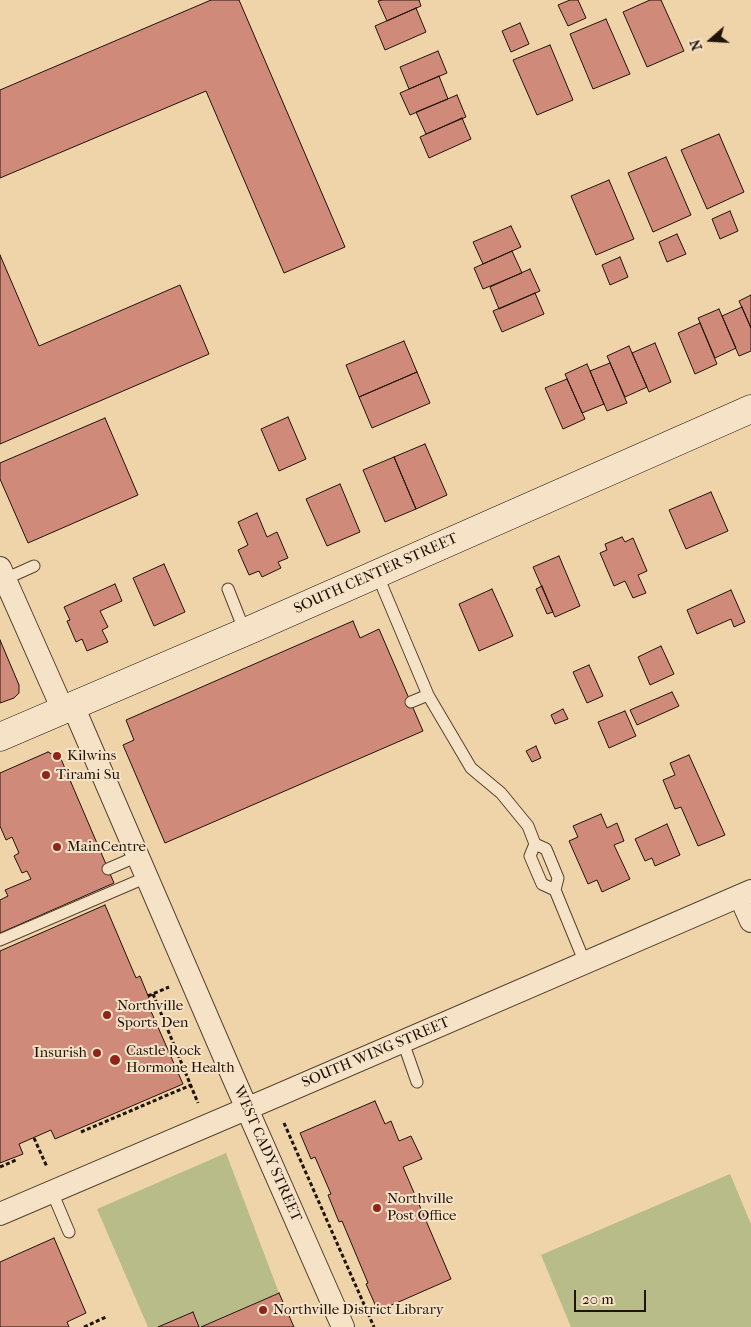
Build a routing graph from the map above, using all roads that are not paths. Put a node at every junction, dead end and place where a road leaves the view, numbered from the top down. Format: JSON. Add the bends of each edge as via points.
{"nodes":[{"id":1,"x":751,"y":409,"type":"edge"},
{"id":2,"x":34,"y":566,"type":"dead end"},
{"id":3,"x":1,"y":572,"type":"edge"},
{"id":4,"x":377,"y":574,"type":"junction"},
{"id":5,"x":228,"y":589,"type":"dead end"},
{"id":6,"x":245,"y":632,"type":"junction"},
{"id":7,"x":428,"y":695,"type":"junction"},
{"id":8,"x":411,"y":702,"type":"dead end"},
{"id":9,"x":68,"y":708,"type":"junction"},
{"id":10,"x":0,"y":737,"type":"edge"},
{"id":11,"x":535,"y":844,"type":"junction"},
{"id":12,"x":138,"y":856,"type":"junction"},
{"id":13,"x":108,"y":869,"type":"dead end"},
{"id":14,"x":147,"y":877,"type":"junction"},
{"id":15,"x":555,"y":890,"type":"junction"},
{"id":16,"x":746,"y":894,"type":"edge"},
{"id":17,"x":751,"y":921,"type":"edge"},
{"id":18,"x":0,"y":940,"type":"edge"},
{"id":19,"x":585,"y":963,"type":"junction"},
{"id":20,"x":403,"y":1042,"type":"junction"},
{"id":21,"x":418,"y":1082,"type":"dead end"},
{"id":22,"x":247,"y":1109,"type":"junction"},
{"id":23,"x":52,"y":1192,"type":"junction"},
{"id":24,"x":0,"y":1214,"type":"edge"},
{"id":25,"x":69,"y":1232,"type":"dead end"},
{"id":26,"x":343,"y":1327,"type":"edge"}],
"edges":[{"from":1,"to":4,"type":"main road","name":"SOUTH CENTER STREET"},
{"from":2,"to":3,"type":"lane"},
{"from":3,"to":9,"type":"street","name":"WEST CADY STREET"},
{"from":4,"to":6,"type":"main road","name":"SOUTH CENTER STREET"},
{"from":4,"to":7,"type":"lane"},
{"from":5,"to":6,"type":"lane"},
{"from":6,"to":9,"type":"main road","name":"SOUTH CENTER STREET"},
{"from":7,"to":8,"type":"lane"},
{"from":7,"to":11,"type":"lane","via":[[471,768],[501,793],[528,826]]},
{"from":9,"to":10,"type":"main road","name":"SOUTH CENTER STREET"},
{"from":9,"to":12,"type":"street","name":"WEST CADY STREET"},
{"from":11,"to":15,"type":"lane","via":[[546,849],[558,878]]},
{"from":11,"to":15,"type":"lane","via":[[530,856],[542,884]]},
{"from":12,"to":13,"type":"lane"},
{"from":12,"to":14,"type":"street","name":"WEST CADY STREET"},
{"from":14,"to":18,"type":"lane"},
{"from":14,"to":22,"type":"street","name":"WEST CADY STREET"},
{"from":15,"to":19,"type":"lane"},
{"from":16,"to":17,"type":"street"},
{"from":16,"to":19,"type":"street","name":"SOUTH WING STREET"},
{"from":19,"to":20,"type":"street","name":"SOUTH WING STREET"},
{"from":20,"to":21,"type":"lane"},
{"from":20,"to":22,"type":"street","name":"SOUTH WING STREET"},
{"from":22,"to":23,"type":"street","name":"SOUTH WING STREET"},
{"from":22,"to":26,"type":"street","name":"WEST CADY STREET"},
{"from":23,"to":24,"type":"street","name":"SOUTH WING STREET"},
{"from":23,"to":25,"type":"lane"}]}
